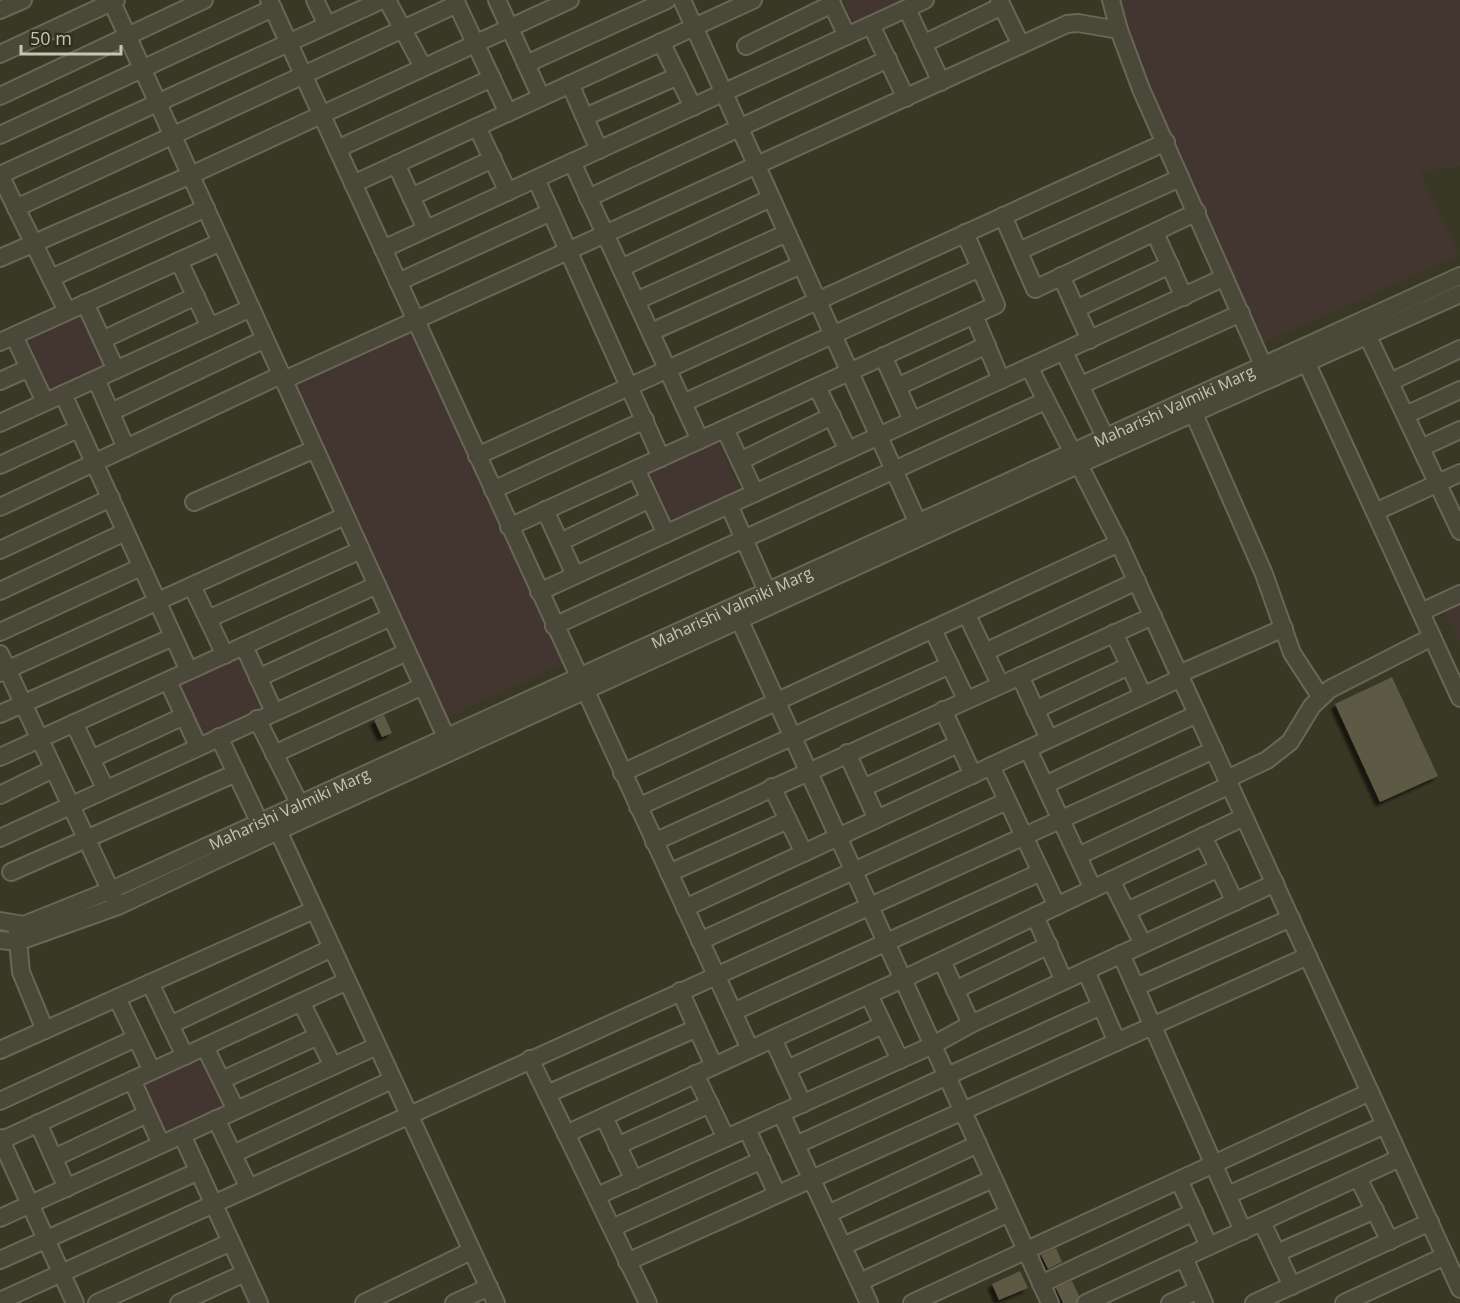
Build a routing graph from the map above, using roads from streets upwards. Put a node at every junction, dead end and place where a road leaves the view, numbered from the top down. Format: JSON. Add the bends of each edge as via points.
{"nodes":[{"id":1,"x":23,"y":0,"type":"edge"},
{"id":2,"x":204,"y":0,"type":"edge"},
{"id":3,"x":315,"y":0,"type":"edge"},
{"id":4,"x":382,"y":0,"type":"edge"},
{"id":5,"x":387,"y":0,"type":"edge"},
{"id":6,"x":497,"y":0,"type":"edge"},
{"id":7,"x":570,"y":0,"type":"edge"},
{"id":8,"x":667,"y":0,"type":"edge"},
{"id":9,"x":682,"y":0,"type":"edge"},
{"id":10,"x":753,"y":0,"type":"edge"},
{"id":11,"x":925,"y":0,"type":"edge"},
{"id":12,"x":1111,"y":0,"type":"edge"},
{"id":13,"x":113,"y":1,"type":"edge"},
{"id":14,"x":456,"y":2,"type":"edge"},
{"id":15,"x":831,"y":2,"type":"edge"},
{"id":16,"x":1001,"y":3,"type":"edge"},
{"id":17,"x":271,"y":4,"type":"edge"},
{"id":18,"x":907,"y":9,"type":"junction"},
{"id":19,"x":0,"y":10,"type":"edge"},
{"id":20,"x":872,"y":25,"type":"junction"},
{"id":21,"x":327,"y":26,"type":"junction"},
{"id":22,"x":694,"y":27,"type":"junction"},
{"id":23,"x":402,"y":28,"type":"junction"},
{"id":24,"x":509,"y":28,"type":"junction"},
{"id":25,"x":1119,"y":30,"type":"junction"},
{"id":26,"x":127,"y":35,"type":"junction"},
{"id":27,"x":847,"y":36,"type":"junction"},
{"id":28,"x":661,"y":42,"type":"junction"},
{"id":29,"x":289,"y":43,"type":"junction"},
{"id":30,"x":475,"y":43,"type":"junction"},
{"id":31,"x":923,"y":44,"type":"junction"},
{"id":32,"x":1021,"y":45,"type":"junction"},
{"id":33,"x":746,"y":46,"type":"dead end"},
{"id":34,"x":0,"y":54,"type":"edge"},
{"id":35,"x":888,"y":59,"type":"junction"},
{"id":36,"x":526,"y":64,"type":"junction"},
{"id":37,"x":142,"y":68,"type":"junction"},
{"id":38,"x":423,"y":68,"type":"junction"},
{"id":39,"x":303,"y":74,"type":"junction"},
{"id":40,"x":678,"y":76,"type":"junction"},
{"id":41,"x":492,"y":78,"type":"junction"},
{"id":42,"x":941,"y":82,"type":"junction"},
{"id":43,"x":570,"y":84,"type":"junction"},
{"id":44,"x":724,"y":93,"type":"junction"},
{"id":45,"x":0,"y":96,"type":"edge"},
{"id":46,"x":542,"y":97,"type":"junction"},
{"id":47,"x":906,"y":98,"type":"junction"},
{"id":48,"x":158,"y":103,"type":"junction"},
{"id":49,"x":693,"y":107,"type":"junction"},
{"id":50,"x":508,"y":113,"type":"junction"},
{"id":51,"x":321,"y":114,"type":"junction"},
{"id":52,"x":585,"y":117,"type":"junction"},
{"id":53,"x":477,"y":127,"type":"junction"},
{"id":54,"x":739,"y":128,"type":"junction"},
{"id":55,"x":172,"y":134,"type":"junction"},
{"id":56,"x":0,"y":135,"type":"edge"},
{"id":57,"x":1166,"y":142,"type":"junction"},
{"id":58,"x":337,"y":149,"type":"junction"},
{"id":59,"x":599,"y":150,"type":"junction"},
{"id":60,"x":493,"y":159,"type":"junction"},
{"id":61,"x":572,"y":162,"type":"junction"},
{"id":62,"x":396,"y":164,"type":"junction"},
{"id":63,"x":757,"y":166,"type":"junction"},
{"id":64,"x":0,"y":175,"type":"edge"},
{"id":65,"x":191,"y":175,"type":"junction"},
{"id":66,"x":1180,"y":178,"type":"junction"},
{"id":67,"x":537,"y":179,"type":"junction"},
{"id":68,"x":353,"y":184,"type":"junction"},
{"id":69,"x":508,"y":192,"type":"junction"},
{"id":70,"x":411,"y":197,"type":"junction"},
{"id":71,"x":588,"y":198,"type":"junction"},
{"id":72,"x":771,"y":198,"type":"junction"},
{"id":73,"x":16,"y":208,"type":"junction"},
{"id":74,"x":206,"y":208,"type":"junction"},
{"id":75,"x":551,"y":212,"type":"junction"},
{"id":76,"x":1197,"y":212,"type":"junction"},
{"id":77,"x":1003,"y":216,"type":"junction"},
{"id":78,"x":426,"y":230,"type":"junction"},
{"id":79,"x":1155,"y":232,"type":"junction"},
{"id":80,"x":787,"y":233,"type":"junction"},
{"id":81,"x":965,"y":233,"type":"junction"},
{"id":82,"x":605,"y":234,"type":"junction"},
{"id":83,"x":221,"y":242,"type":"junction"},
{"id":84,"x":35,"y":244,"type":"junction"},
{"id":85,"x":383,"y":249,"type":"junction"},
{"id":86,"x":568,"y":251,"type":"junction"},
{"id":87,"x":1018,"y":251,"type":"junction"},
{"id":88,"x":0,"y":258,"type":"edge"},
{"id":89,"x":179,"y":261,"type":"junction"},
{"id":90,"x":801,"y":265,"type":"junction"},
{"id":91,"x":1170,"y":265,"type":"junction"},
{"id":92,"x":621,"y":268,"type":"junction"},
{"id":93,"x":980,"y":268,"type":"junction"},
{"id":94,"x":1061,"y":276,"type":"junction"},
{"id":95,"x":1460,"y":276,"type":"edge"},
{"id":96,"x":51,"y":278,"type":"junction"},
{"id":97,"x":1223,"y":278,"type":"junction"},
{"id":98,"x":398,"y":282,"type":"junction"},
{"id":99,"x":1460,"y":294,"type":"edge"},
{"id":100,"x":196,"y":296,"type":"junction"},
{"id":101,"x":1184,"y":297,"type":"junction"},
{"id":102,"x":817,"y":300,"type":"junction"},
{"id":103,"x":636,"y":301,"type":"junction"},
{"id":104,"x":85,"y":303,"type":"junction"},
{"id":105,"x":251,"y":308,"type":"junction"},
{"id":106,"x":1076,"y":309,"type":"junction"},
{"id":107,"x":67,"y":311,"type":"junction"},
{"id":108,"x":1240,"y":313,"type":"junction"},
{"id":109,"x":974,"y":315,"type":"junction"},
{"id":110,"x":415,"y":320,"type":"junction"},
{"id":111,"x":210,"y":327,"type":"junction"},
{"id":112,"x":1364,"y":328,"type":"junction"},
{"id":113,"x":651,"y":332,"type":"junction"},
{"id":114,"x":833,"y":335,"type":"junction"},
{"id":115,"x":7,"y":339,"type":"edge"},
{"id":116,"x":265,"y":339,"type":"junction"},
{"id":117,"x":102,"y":340,"type":"junction"},
{"id":118,"x":1090,"y":340,"type":"junction"},
{"id":119,"x":987,"y":345,"type":"junction"},
{"id":120,"x":1460,"y":349,"type":"edge"},
{"id":121,"x":1064,"y":351,"type":"junction"},
{"id":122,"x":1303,"y":356,"type":"junction"},
{"id":123,"x":883,"y":357,"type":"junction"},
{"id":124,"x":1263,"y":364,"type":"junction"},
{"id":125,"x":1029,"y":367,"type":"junction"},
{"id":126,"x":29,"y":368,"type":"junction"},
{"id":127,"x":667,"y":369,"type":"junction"},
{"id":128,"x":116,"y":370,"type":"junction"},
{"id":129,"x":850,"y":372,"type":"junction"},
{"id":130,"x":282,"y":377,"type":"junction"},
{"id":131,"x":96,"y":379,"type":"junction"},
{"id":132,"x":1002,"y":380,"type":"junction"},
{"id":133,"x":1270,"y":380,"type":"junction"},
{"id":134,"x":0,"y":381,"type":"edge"},
{"id":135,"x":1390,"y":382,"type":"junction"},
{"id":136,"x":1080,"y":385,"type":"junction"},
{"id":137,"x":629,"y":386,"type":"junction"},
{"id":138,"x":817,"y":387,"type":"junction"},
{"id":139,"x":897,"y":387,"type":"junction"},
{"id":140,"x":1460,"y":390,"type":"edge"},
{"id":141,"x":63,"y":394,"type":"junction"},
{"id":142,"x":1045,"y":401,"type":"junction"},
{"id":143,"x":45,"y":402,"type":"junction"},
{"id":144,"x":683,"y":403,"type":"junction"},
{"id":145,"x":111,"y":412,"type":"junction"},
{"id":146,"x":1194,"y":414,"type":"junction"},
{"id":147,"x":1406,"y":415,"type":"junction"},
{"id":148,"x":832,"y":416,"type":"junction"},
{"id":149,"x":645,"y":420,"type":"junction"},
{"id":150,"x":912,"y":420,"type":"junction"},
{"id":151,"x":0,"y":423,"type":"edge"},
{"id":152,"x":78,"y":429,"type":"junction"},
{"id":153,"x":725,"y":429,"type":"junction"},
{"id":154,"x":1460,"y":430,"type":"edge"},
{"id":155,"x":878,"y":436,"type":"junction"},
{"id":156,"x":700,"y":440,"type":"junction"},
{"id":157,"x":1109,"y":444,"type":"junction"},
{"id":158,"x":126,"y":448,"type":"junction"},
{"id":159,"x":1421,"y":448,"type":"junction"},
{"id":160,"x":315,"y":449,"type":"junction"},
{"id":161,"x":848,"y":450,"type":"junction"},
{"id":162,"x":477,"y":456,"type":"junction"},
{"id":163,"x":661,"y":458,"type":"junction"},
{"id":164,"x":1077,"y":458,"type":"junction"},
{"id":165,"x":740,"y":461,"type":"junction"},
{"id":166,"x":94,"y":463,"type":"junction"},
{"id":167,"x":0,"y":465,"type":"edge"},
{"id":168,"x":636,"y":469,"type":"junction"},
{"id":169,"x":893,"y":469,"type":"junction"},
{"id":170,"x":1460,"y":473,"type":"edge"},
{"id":171,"x":1438,"y":483,"type":"junction"},
{"id":172,"x":493,"y":490,"type":"junction"},
{"id":173,"x":755,"y":493,"type":"junction"},
{"id":174,"x":111,"y":498,"type":"junction"},
{"id":175,"x":650,"y":499,"type":"junction"},
{"id":176,"x":194,"y":502,"type":"dead end"},
{"id":177,"x":729,"y":505,"type":"junction"},
{"id":178,"x":0,"y":507,"type":"edge"},
{"id":179,"x":545,"y":510,"type":"junction"},
{"id":180,"x":1375,"y":512,"type":"junction"},
{"id":181,"x":345,"y":516,"type":"junction"},
{"id":182,"x":1458,"y":520,"type":"edge"},
{"id":183,"x":509,"y":527,"type":"junction"},
{"id":184,"x":921,"y":529,"type":"junction"},
{"id":185,"x":125,"y":532,"type":"junction"},
{"id":186,"x":666,"y":534,"type":"junction"},
{"id":187,"x":743,"y":538,"type":"junction"},
{"id":188,"x":560,"y":542,"type":"junction"},
{"id":189,"x":1119,"y":543,"type":"junction"},
{"id":190,"x":0,"y":550,"type":"edge"},
{"id":191,"x":361,"y":550,"type":"junction"},
{"id":192,"x":141,"y":567,"type":"junction"},
{"id":193,"x":575,"y":575,"type":"junction"},
{"id":194,"x":1137,"y":581,"type":"junction"},
{"id":195,"x":377,"y":585,"type":"junction"},
{"id":196,"x":192,"y":586,"type":"junction"},
{"id":197,"x":0,"y":591,"type":"edge"},
{"id":198,"x":767,"y":591,"type":"junction"},
{"id":199,"x":539,"y":592,"type":"junction"},
{"id":200,"x":1460,"y":594,"type":"edge"},
{"id":201,"x":157,"y":602,"type":"junction"},
{"id":202,"x":1421,"y":612,"type":"junction"},
{"id":203,"x":736,"y":614,"type":"junction"},
{"id":204,"x":967,"y":615,"type":"junction"},
{"id":205,"x":1153,"y":616,"type":"junction"},
{"id":206,"x":391,"y":617,"type":"junction"},
{"id":207,"x":208,"y":620,"type":"junction"},
{"id":208,"x":554,"y":626,"type":"junction"},
{"id":209,"x":1284,"y":627,"type":"junction"},
{"id":210,"x":933,"y":630,"type":"junction"},
{"id":211,"x":0,"y":632,"type":"edge"},
{"id":212,"x":1114,"y":633,"type":"junction"},
{"id":213,"x":173,"y":637,"type":"junction"},
{"id":214,"x":1432,"y":637,"type":"junction"},
{"id":215,"x":244,"y":646,"type":"junction"},
{"id":216,"x":407,"y":652,"type":"junction"},
{"id":217,"x":985,"y":652,"type":"junction"},
{"id":218,"x":0,"y":654,"type":"edge"},
{"id":219,"x":225,"y":655,"type":"junction"},
{"id":220,"x":950,"y":665,"type":"junction"},
{"id":221,"x":1129,"y":666,"type":"junction"},
{"id":222,"x":189,"y":671,"type":"junction"},
{"id":223,"x":4,"y":672,"type":"edge"},
{"id":224,"x":1020,"y":676,"type":"junction"},
{"id":225,"x":1180,"y":676,"type":"junction"},
{"id":226,"x":258,"y":678,"type":"junction"},
{"id":227,"x":168,"y":681,"type":"junction"},
{"id":228,"x":581,"y":684,"type":"junction"},
{"id":229,"x":1000,"y":684,"type":"junction"},
{"id":230,"x":423,"y":686,"type":"junction"},
{"id":231,"x":1143,"y":695,"type":"junction"},
{"id":232,"x":1320,"y":696,"type":"junction"},
{"id":233,"x":1460,"y":698,"type":"edge"},
{"id":234,"x":966,"y":699,"type":"junction"},
{"id":235,"x":23,"y":704,"type":"junction"},
{"id":236,"x":777,"y":704,"type":"junction"},
{"id":237,"x":943,"y":710,"type":"junction"},
{"id":238,"x":1035,"y":710,"type":"junction"},
{"id":239,"x":274,"y":712,"type":"junction"},
{"id":240,"x":0,"y":714,"type":"edge"},
{"id":241,"x":1197,"y":714,"type":"junction"},
{"id":242,"x":184,"y":716,"type":"junction"},
{"id":243,"x":257,"y":719,"type":"junction"},
{"id":244,"x":74,"y":723,"type":"junction"},
{"id":245,"x":219,"y":736,"type":"junction"},
{"id":246,"x":793,"y":738,"type":"junction"},
{"id":247,"x":1049,"y":739,"type":"junction"},
{"id":248,"x":39,"y":740,"type":"junction"},
{"id":249,"x":958,"y":744,"type":"junction"},
{"id":250,"x":449,"y":745,"type":"junction"},
{"id":251,"x":198,"y":746,"type":"junction"},
{"id":252,"x":1028,"y":749,"type":"junction"},
{"id":253,"x":1214,"y":750,"type":"junction"},
{"id":254,"x":847,"y":753,"type":"junction"},
{"id":255,"x":274,"y":754,"type":"junction"},
{"id":256,"x":0,"y":758,"type":"edge"},
{"id":257,"x":91,"y":759,"type":"junction"},
{"id":258,"x":991,"y":766,"type":"junction"},
{"id":259,"x":53,"y":769,"type":"junction"},
{"id":260,"x":808,"y":771,"type":"junction"},
{"id":261,"x":236,"y":773,"type":"junction"},
{"id":262,"x":622,"y":773,"type":"junction"},
{"id":263,"x":973,"y":775,"type":"junction"},
{"id":264,"x":1228,"y":782,"type":"junction"},
{"id":265,"x":1045,"y":785,"type":"junction"},
{"id":266,"x":772,"y":787,"type":"junction"},
{"id":267,"x":105,"y":788,"type":"junction"},
{"id":268,"x":863,"y":788,"type":"junction"},
{"id":269,"x":0,"y":795,"type":"edge"},
{"id":270,"x":1007,"y":801,"type":"junction"},
{"id":271,"x":69,"y":805,"type":"junction"},
{"id":272,"x":300,"y":805,"type":"junction"},
{"id":273,"x":638,"y":807,"type":"junction"},
{"id":274,"x":1244,"y":817,"type":"junction"},
{"id":275,"x":877,"y":819,"type":"junction"},
{"id":276,"x":788,"y":820,"type":"junction"},
{"id":277,"x":1061,"y":820,"type":"junction"},
{"id":278,"x":269,"y":827,"type":"junction"},
{"id":279,"x":1203,"y":836,"type":"junction"},
{"id":280,"x":87,"y":837,"type":"junction"},
{"id":281,"x":0,"y":838,"type":"edge"},
{"id":282,"x":838,"y":838,"type":"junction"},
{"id":283,"x":1025,"y":838,"type":"junction"},
{"id":284,"x":654,"y":842,"type":"junction"},
{"id":285,"x":804,"y":853,"type":"junction"},
{"id":286,"x":1078,"y":856,"type":"junction"},
{"id":287,"x":1219,"y":868,"type":"junction"},
{"id":288,"x":853,"y":871,"type":"junction"},
{"id":289,"x":11,"y":872,"type":"dead end"},
{"id":290,"x":1041,"y":872,"type":"junction"},
{"id":291,"x":669,"y":873,"type":"junction"},
{"id":292,"x":1111,"y":880,"type":"junction"},
{"id":293,"x":1275,"y":883,"type":"junction"},
{"id":294,"x":1093,"y":889,"type":"junction"},
{"id":295,"x":111,"y":890,"type":"junction"},
{"id":296,"x":1235,"y":902,"type":"junction"},
{"id":297,"x":118,"y":906,"type":"junction"},
{"id":298,"x":1057,"y":906,"type":"junction"},
{"id":299,"x":870,"y":907,"type":"junction"},
{"id":300,"x":685,"y":908,"type":"junction"},
{"id":301,"x":314,"y":910,"type":"junction"},
{"id":302,"x":1127,"y":912,"type":"junction"},
{"id":303,"x":1035,"y":916,"type":"junction"},
{"id":304,"x":1291,"y":918,"type":"junction"},
{"id":305,"x":8,"y":932,"type":"edge"},
{"id":306,"x":700,"y":941,"type":"junction"},
{"id":307,"x":886,"y":943,"type":"junction"},
{"id":308,"x":1143,"y":944,"type":"junction"},
{"id":309,"x":1049,"y":945,"type":"junction"},
{"id":310,"x":332,"y":948,"type":"junction"},
{"id":311,"x":1121,"y":954,"type":"junction"},
{"id":312,"x":1308,"y":956,"type":"junction"},
{"id":313,"x":942,"y":961,"type":"junction"},
{"id":314,"x":1086,"y":971,"type":"junction"},
{"id":315,"x":716,"y":975,"type":"junction"},
{"id":316,"x":903,"y":979,"type":"junction"},
{"id":317,"x":347,"y":981,"type":"junction"},
{"id":318,"x":1064,"y":981,"type":"junction"},
{"id":319,"x":150,"y":983,"type":"junction"},
{"id":320,"x":1136,"y":987,"type":"junction"},
{"id":321,"x":955,"y":990,"type":"junction"},
{"id":322,"x":680,"y":992,"type":"junction"},
{"id":323,"x":868,"y":995,"type":"junction"},
{"id":324,"x":117,"y":998,"type":"junction"},
{"id":325,"x":301,"y":1002,"type":"junction"},
{"id":326,"x":1101,"y":1006,"type":"junction"},
{"id":327,"x":733,"y":1012,"type":"junction"},
{"id":328,"x":971,"y":1024,"type":"junction"},
{"id":329,"x":170,"y":1025,"type":"junction"},
{"id":330,"x":884,"y":1025,"type":"junction"},
{"id":331,"x":1154,"y":1025,"type":"junction"},
{"id":332,"x":697,"y":1028,"type":"junction"},
{"id":333,"x":45,"y":1029,"type":"junction"},
{"id":334,"x":318,"y":1036,"type":"junction"},
{"id":335,"x":136,"y":1038,"type":"junction"},
{"id":336,"x":773,"y":1039,"type":"junction"},
{"id":337,"x":1117,"y":1042,"type":"junction"},
{"id":338,"x":933,"y":1045,"type":"junction"},
{"id":339,"x":377,"y":1046,"type":"junction"},
{"id":340,"x":205,"y":1047,"type":"junction"},
{"id":341,"x":750,"y":1049,"type":"junction"},
{"id":342,"x":0,"y":1050,"type":"edge"},
{"id":343,"x":185,"y":1056,"type":"junction"},
{"id":344,"x":530,"y":1059,"type":"junction"},
{"id":345,"x":900,"y":1060,"type":"junction"},
{"id":346,"x":333,"y":1066,"type":"junction"},
{"id":347,"x":714,"y":1066,"type":"junction"},
{"id":348,"x":787,"y":1069,"type":"junction"},
{"id":349,"x":152,"y":1071,"type":"junction"},
{"id":350,"x":695,"y":1074,"type":"junction"},
{"id":351,"x":946,"y":1074,"type":"junction"},
{"id":352,"x":132,"y":1080,"type":"junction"},
{"id":353,"x":222,"y":1080,"type":"junction"},
{"id":354,"x":392,"y":1080,"type":"junction"},
{"id":355,"x":1370,"y":1092,"type":"junction"},
{"id":356,"x":547,"y":1094,"type":"junction"},
{"id":357,"x":0,"y":1101,"type":"edge"},
{"id":358,"x":710,"y":1104,"type":"junction"},
{"id":359,"x":803,"y":1104,"type":"junction"},
{"id":360,"x":236,"y":1110,"type":"junction"},
{"id":361,"x":963,"y":1111,"type":"junction"},
{"id":362,"x":781,"y":1113,"type":"junction"},
{"id":363,"x":147,"y":1114,"type":"junction"},
{"id":364,"x":409,"y":1114,"type":"junction"},
{"id":365,"x":604,"y":1117,"type":"junction"},
{"id":366,"x":216,"y":1119,"type":"junction"},
{"id":367,"x":38,"y":1123,"type":"junction"},
{"id":368,"x":1385,"y":1125,"type":"junction"},
{"id":369,"x":747,"y":1128,"type":"junction"},
{"id":370,"x":566,"y":1134,"type":"junction"},
{"id":371,"x":182,"y":1135,"type":"junction"},
{"id":372,"x":726,"y":1138,"type":"junction"},
{"id":373,"x":0,"y":1140,"type":"edge"},
{"id":374,"x":161,"y":1144,"type":"junction"},
{"id":375,"x":978,"y":1144,"type":"junction"},
{"id":376,"x":796,"y":1145,"type":"junction"},
{"id":377,"x":618,"y":1146,"type":"junction"},
{"id":378,"x":233,"y":1154,"type":"junction"},
{"id":379,"x":54,"y":1158,"type":"junction"},
{"id":380,"x":1400,"y":1158,"type":"junction"},
{"id":381,"x":762,"y":1160,"type":"junction"},
{"id":382,"x":1214,"y":1164,"type":"junction"},
{"id":383,"x":199,"y":1171,"type":"junction"},
{"id":384,"x":1358,"y":1178,"type":"junction"},
{"id":385,"x":812,"y":1179,"type":"junction"},
{"id":386,"x":993,"y":1179,"type":"junction"},
{"id":387,"x":634,"y":1180,"type":"junction"},
{"id":388,"x":1179,"y":1180,"type":"junction"},
{"id":389,"x":67,"y":1188,"type":"junction"},
{"id":390,"x":249,"y":1188,"type":"junction"},
{"id":391,"x":777,"y":1194,"type":"junction"},
{"id":392,"x":1228,"y":1195,"type":"junction"},
{"id":393,"x":597,"y":1196,"type":"junction"},
{"id":394,"x":30,"y":1204,"type":"junction"},
{"id":395,"x":214,"y":1204,"type":"junction"},
{"id":396,"x":1375,"y":1210,"type":"junction"},
{"id":397,"x":1194,"y":1212,"type":"junction"},
{"id":398,"x":1009,"y":1213,"type":"junction"},
{"id":399,"x":828,"y":1214,"type":"junction"},
{"id":400,"x":0,"y":1218,"type":"edge"},
{"id":401,"x":1262,"y":1222,"type":"junction"},
{"id":402,"x":1430,"y":1222,"type":"junction"},
{"id":403,"x":612,"y":1228,"type":"junction"},
{"id":404,"x":1243,"y":1231,"type":"junction"},
{"id":405,"x":46,"y":1239,"type":"junction"},
{"id":406,"x":1390,"y":1241,"type":"junction"},
{"id":407,"x":231,"y":1242,"type":"junction"},
{"id":408,"x":843,"y":1246,"type":"junction"},
{"id":409,"x":1209,"y":1246,"type":"junction"},
{"id":410,"x":1026,"y":1250,"type":"junction"},
{"id":411,"x":471,"y":1251,"type":"junction"},
{"id":412,"x":1277,"y":1253,"type":"junction"},
{"id":413,"x":1445,"y":1256,"type":"junction"},
{"id":414,"x":1184,"y":1258,"type":"junction"},
{"id":415,"x":0,"y":1260,"type":"edge"},
{"id":416,"x":627,"y":1262,"type":"junction"},
{"id":417,"x":62,"y":1273,"type":"junction"},
{"id":418,"x":245,"y":1273,"type":"junction"},
{"id":419,"x":860,"y":1282,"type":"junction"},
{"id":420,"x":1041,"y":1284,"type":"junction"},
{"id":421,"x":1292,"y":1286,"type":"junction"},
{"id":422,"x":489,"y":1287,"type":"junction"},
{"id":423,"x":1460,"y":1289,"type":"edge"},
{"id":424,"x":1201,"y":1296,"type":"edge"},
{"id":425,"x":1277,"y":1298,"type":"edge"},
{"id":426,"x":0,"y":1301,"type":"edge"},
{"id":427,"x":1095,"y":1301,"type":"edge"},
{"id":428,"x":75,"y":1303,"type":"edge"},
{"id":429,"x":97,"y":1303,"type":"edge"},
{"id":430,"x":179,"y":1303,"type":"edge"},
{"id":431,"x":259,"y":1303,"type":"edge"},
{"id":432,"x":364,"y":1303,"type":"edge"},
{"id":433,"x":454,"y":1303,"type":"edge"},
{"id":434,"x":496,"y":1303,"type":"edge"},
{"id":435,"x":648,"y":1303,"type":"edge"},
{"id":436,"x":869,"y":1303,"type":"edge"},
{"id":437,"x":912,"y":1303,"type":"edge"},
{"id":438,"x":1050,"y":1303,"type":"edge"},
{"id":439,"x":1170,"y":1303,"type":"edge"},
{"id":440,"x":1254,"y":1303,"type":"edge"},
{"id":441,"x":1344,"y":1303,"type":"edge"}],
"edges":[{"from":1,"to":19,"type":"street"},
{"from":2,"to":26,"type":"street"},
{"from":3,"to":21,"type":"street"},
{"from":4,"to":21,"type":"street"},
{"from":5,"to":23,"type":"street"},
{"from":6,"to":24,"type":"street"},
{"from":7,"to":24,"type":"street"},
{"from":8,"to":36,"type":"street"},
{"from":9,"to":22,"type":"street"},
{"from":10,"to":22,"type":"street"},
{"from":11,"to":18,"type":"street"},
{"from":12,"to":25,"type":"street"},
{"from":13,"to":26,"type":"street"},
{"from":13,"to":34,"type":"street"},
{"from":14,"to":23,"type":"street"},
{"from":14,"to":30,"type":"street"},
{"from":15,"to":27,"type":"street"},
{"from":15,"to":33,"type":"street"},
{"from":16,"to":31,"type":"street"},
{"from":16,"to":32,"type":"street"},
{"from":17,"to":29,"type":"street"},
{"from":17,"to":37,"type":"street"},
{"from":18,"to":20,"type":"street"},
{"from":18,"to":31,"type":"street"},
{"from":20,"to":27,"type":"street"},
{"from":20,"to":35,"type":"street"},
{"from":21,"to":29,"type":"street"},
{"from":22,"to":28,"type":"street"},
{"from":22,"to":44,"type":"street"},
{"from":23,"to":38,"type":"street"},
{"from":23,"to":39,"type":"street"},
{"from":24,"to":30,"type":"street"},
{"from":24,"to":36,"type":"street"},
{"from":25,"to":32,"type":"street","via":[[1078,22]]},
{"from":25,"to":57,"type":"street"},
{"from":26,"to":37,"type":"street"},
{"from":26,"to":45,"type":"street"},
{"from":27,"to":44,"type":"street"},
{"from":28,"to":40,"type":"street"},
{"from":28,"to":43,"type":"street"},
{"from":29,"to":39,"type":"street"},
{"from":29,"to":48,"type":"street"},
{"from":30,"to":38,"type":"street"},
{"from":30,"to":41,"type":"street"},
{"from":31,"to":42,"type":"street"},
{"from":32,"to":42,"type":"street"},
{"from":35,"to":47,"type":"street"},
{"from":35,"to":54,"type":"street"},
{"from":36,"to":46,"type":"street"},
{"from":37,"to":48,"type":"street"},
{"from":37,"to":56,"type":"street"},
{"from":38,"to":51,"type":"street"},
{"from":39,"to":51,"type":"street"},
{"from":39,"to":55,"type":"street"},
{"from":40,"to":49,"type":"street"},
{"from":40,"to":52,"type":"street"},
{"from":41,"to":50,"type":"street"},
{"from":41,"to":58,"type":"street"},
{"from":42,"to":47,"type":"street"},
{"from":43,"to":46,"type":"street"},
{"from":43,"to":52,"type":"street"},
{"from":44,"to":49,"type":"street"},
{"from":44,"to":54,"type":"street"},
{"from":46,"to":50,"type":"street"},
{"from":47,"to":63,"type":"street"},
{"from":48,"to":55,"type":"street"},
{"from":48,"to":64,"type":"street"},
{"from":49,"to":59,"type":"street"},
{"from":50,"to":53,"type":"street"},
{"from":51,"to":58,"type":"street"},
{"from":51,"to":65,"type":"street"},
{"from":52,"to":59,"type":"street"},
{"from":53,"to":60,"type":"street"},
{"from":53,"to":62,"type":"street"},
{"from":54,"to":63,"type":"street"},
{"from":54,"to":71,"type":"street"},
{"from":55,"to":65,"type":"street"},
{"from":55,"to":73,"type":"street"},
{"from":57,"to":66,"type":"street"},
{"from":57,"to":77,"type":"street"},
{"from":58,"to":68,"type":"street"},
{"from":59,"to":61,"type":"street"},
{"from":60,"to":69,"type":"street"},
{"from":60,"to":70,"type":"street"},
{"from":61,"to":67,"type":"street"},
{"from":61,"to":71,"type":"street"},
{"from":62,"to":68,"type":"street"},
{"from":62,"to":70,"type":"street"},
{"from":63,"to":72,"type":"street"},
{"from":63,"to":82,"type":"street"},
{"from":64,"to":73,"type":"street"},
{"from":65,"to":74,"type":"street"},
{"from":65,"to":84,"type":"street"},
{"from":66,"to":76,"type":"street"},
{"from":66,"to":87,"type":"street"},
{"from":67,"to":69,"type":"street"},
{"from":67,"to":75,"type":"street"},
{"from":68,"to":85,"type":"street"},
{"from":69,"to":78,"type":"street"},
{"from":70,"to":78,"type":"street"},
{"from":71,"to":82,"type":"street"},
{"from":72,"to":80,"type":"street"},
{"from":72,"to":92,"type":"street"},
{"from":73,"to":84,"type":"street"},
{"from":74,"to":83,"type":"street"},
{"from":74,"to":96,"type":"street"},
{"from":75,"to":86,"type":"street"},
{"from":75,"to":98,"type":"street"},
{"from":76,"to":79,"type":"street"},
{"from":76,"to":97,"type":"street"},
{"from":77,"to":81,"type":"street"},
{"from":77,"to":87,"type":"street"},
{"from":78,"to":85,"type":"street"},
{"from":79,"to":91,"type":"street"},
{"from":79,"to":94,"type":"street"},
{"from":80,"to":90,"type":"street"},
{"from":80,"to":103,"type":"street"},
{"from":81,"to":93,"type":"street"},
{"from":81,"to":102,"type":"street"},
{"from":82,"to":86,"type":"street"},
{"from":82,"to":92,"type":"street"},
{"from":83,"to":89,"type":"street"},
{"from":83,"to":105,"type":"street"},
{"from":84,"to":88,"type":"street"},
{"from":84,"to":96,"type":"street"},
{"from":85,"to":98,"type":"street"},
{"from":86,"to":110,"type":"street"},
{"from":86,"to":137,"type":"street"},
{"from":87,"to":94,"type":"street","via":[[1035,289]]},
{"from":89,"to":100,"type":"street"},
{"from":89,"to":104,"type":"street"},
{"from":90,"to":102,"type":"street"},
{"from":90,"to":113,"type":"street"},
{"from":91,"to":101,"type":"street"},
{"from":91,"to":106,"type":"street"},
{"from":92,"to":103,"type":"street"},
{"from":93,"to":109,"type":"street","via":[[996,305]]},
{"from":93,"to":114,"type":"street"},
{"from":94,"to":106,"type":"street"},
{"from":95,"to":112,"type":"street","name":"Maharishi Valmiki Marg"},
{"from":96,"to":107,"type":"street"},
{"from":97,"to":101,"type":"street"},
{"from":97,"to":108,"type":"street"},
{"from":98,"to":110,"type":"street"},
{"from":99,"to":112,"type":"street","name":"Maharishi Valmiki Marg"},
{"from":100,"to":111,"type":"street"},
{"from":100,"to":117,"type":"street"},
{"from":101,"to":118,"type":"street"},
{"from":102,"to":114,"type":"street"},
{"from":102,"to":127,"type":"street"},
{"from":103,"to":113,"type":"street"},
{"from":104,"to":107,"type":"street"},
{"from":104,"to":117,"type":"street"},
{"from":105,"to":111,"type":"street"},
{"from":105,"to":116,"type":"street"},
{"from":106,"to":118,"type":"street"},
{"from":107,"to":115,"type":"street"},
{"from":108,"to":124,"type":"street"},
{"from":108,"to":136,"type":"street"},
{"from":109,"to":119,"type":"street"},
{"from":109,"to":123,"type":"street"},
{"from":110,"to":130,"type":"street"},
{"from":110,"to":162,"type":"street"},
{"from":111,"to":128,"type":"street"},
{"from":112,"to":122,"type":"street","name":"Maharishi Valmiki Marg"},
{"from":112,"to":135,"type":"street"},
{"from":113,"to":127,"type":"street"},
{"from":114,"to":129,"type":"street"},
{"from":114,"to":144,"type":"street"},
{"from":115,"to":126,"type":"street"},
{"from":116,"to":130,"type":"street"},
{"from":116,"to":145,"type":"street"},
{"from":117,"to":128,"type":"street"},
{"from":118,"to":121,"type":"street"},
{"from":119,"to":132,"type":"street"},
{"from":119,"to":139,"type":"street"},
{"from":120,"to":135,"type":"street"},
{"from":121,"to":125,"type":"street"},
{"from":121,"to":136,"type":"street"},
{"from":122,"to":124,"type":"street","name":"Maharishi Valmiki Marg"},
{"from":122,"to":133,"type":"street","name":"Maharishi Valmiki Marg"},
{"from":122,"to":180,"type":"street"},
{"from":123,"to":129,"type":"street"},
{"from":123,"to":139,"type":"street"},
{"from":124,"to":133,"type":"street"},
{"from":124,"to":157,"type":"street","name":"Maharishi Valmiki Marg"},
{"from":125,"to":132,"type":"street"},
{"from":125,"to":142,"type":"street"},
{"from":126,"to":134,"type":"street"},
{"from":126,"to":143,"type":"street"},
{"from":127,"to":137,"type":"street"},
{"from":127,"to":144,"type":"street"},
{"from":128,"to":131,"type":"street"},
{"from":129,"to":138,"type":"street"},
{"from":129,"to":155,"type":"street"},
{"from":130,"to":158,"type":"street"},
{"from":130,"to":160,"type":"street"},
{"from":131,"to":141,"type":"street"},
{"from":131,"to":145,"type":"street"},
{"from":132,"to":150,"type":"street"},
{"from":133,"to":146,"type":"street","name":"Maharishi Valmiki Marg"},
{"from":135,"to":147,"type":"street"},
{"from":136,"to":157,"type":"street"},
{"from":137,"to":149,"type":"street"},
{"from":137,"to":162,"type":"street"},
{"from":138,"to":148,"type":"street"},
{"from":138,"to":153,"type":"street"},
{"from":139,"to":150,"type":"street"},
{"from":140,"to":147,"type":"street"},
{"from":141,"to":143,"type":"street"},
{"from":141,"to":152,"type":"street"},
{"from":142,"to":164,"type":"street"},
{"from":142,"to":169,"type":"street"},
{"from":143,"to":151,"type":"street"},
{"from":144,"to":156,"type":"street"},
{"from":145,"to":158,"type":"street"},
{"from":146,"to":157,"type":"street","name":"Maharishi Valmiki Marg"},
{"from":146,"to":209,"type":"street"},
{"from":147,"to":159,"type":"street"},
{"from":148,"to":161,"type":"street"},
{"from":148,"to":165,"type":"street"},
{"from":149,"to":163,"type":"street"},
{"from":149,"to":172,"type":"street"},
{"from":150,"to":155,"type":"street"},
{"from":152,"to":166,"type":"street"},
{"from":152,"to":167,"type":"street"},
{"from":153,"to":156,"type":"street"},
{"from":153,"to":165,"type":"street"},
{"from":154,"to":159,"type":"street"},
{"from":155,"to":161,"type":"street"},
{"from":155,"to":169,"type":"street"},
{"from":156,"to":163,"type":"street"},
{"from":157,"to":164,"type":"street","name":"Maharishi Valmiki Marg"},
{"from":158,"to":166,"type":"street"},
{"from":159,"to":171,"type":"street"},
{"from":160,"to":176,"type":"street"},
{"from":160,"to":181,"type":"street"},
{"from":161,"to":173,"type":"street"},
{"from":162,"to":172,"type":"street"},
{"from":163,"to":168,"type":"street"},
{"from":164,"to":184,"type":"street","name":"Maharishi Valmiki Marg"},
{"from":164,"to":189,"type":"street"},
{"from":165,"to":173,"type":"street"},
{"from":166,"to":174,"type":"street"},
{"from":166,"to":178,"type":"street"},
{"from":168,"to":175,"type":"street"},
{"from":168,"to":179,"type":"street"},
{"from":169,"to":184,"type":"street"},
{"from":169,"to":187,"type":"street"},
{"from":170,"to":171,"type":"street"},
{"from":171,"to":180,"type":"street"},
{"from":171,"to":182,"type":"street"},
{"from":172,"to":183,"type":"street"},
{"from":173,"to":177,"type":"street"},
{"from":174,"to":185,"type":"street"},
{"from":174,"to":190,"type":"street"},
{"from":175,"to":186,"type":"street"},
{"from":175,"to":188,"type":"street"},
{"from":177,"to":186,"type":"street"},
{"from":177,"to":187,"type":"street"},
{"from":179,"to":183,"type":"street"},
{"from":179,"to":188,"type":"street"},
{"from":180,"to":202,"type":"street"},
{"from":181,"to":191,"type":"street"},
{"from":181,"to":196,"type":"street"},
{"from":183,"to":199,"type":"street"},
{"from":184,"to":198,"type":"street","name":"Maharishi Valmiki Marg"},
{"from":184,"to":203,"type":"street","name":"Maharishi Valmiki Marg"},
{"from":185,"to":192,"type":"street"},
{"from":185,"to":197,"type":"street"},
{"from":186,"to":193,"type":"street"},
{"from":187,"to":198,"type":"street"},
{"from":187,"to":208,"type":"street"},
{"from":188,"to":193,"type":"street"},
{"from":189,"to":194,"type":"street"},
{"from":189,"to":204,"type":"street"},
{"from":191,"to":195,"type":"street"},
{"from":191,"to":207,"type":"street"},
{"from":192,"to":201,"type":"street"},
{"from":192,"to":211,"type":"street"},
{"from":193,"to":199,"type":"street"},
{"from":194,"to":205,"type":"street"},
{"from":194,"to":217,"type":"street"},
{"from":195,"to":206,"type":"street"},
{"from":195,"to":215,"type":"street"},
{"from":196,"to":201,"type":"street"},
{"from":196,"to":207,"type":"street"},
{"from":198,"to":203,"type":"street","name":"Maharishi Valmiki Marg"},
{"from":199,"to":208,"type":"street"},
{"from":200,"to":202,"type":"street"},
{"from":201,"to":213,"type":"street"},
{"from":201,"to":223,"type":"street"},
{"from":202,"to":214,"type":"street"},
{"from":203,"to":228,"type":"street","name":"Maharishi Valmiki Marg"},
{"from":203,"to":236,"type":"street"},
{"from":204,"to":210,"type":"street"},
{"from":204,"to":217,"type":"street"},
{"from":205,"to":212,"type":"street"},
{"from":205,"to":225,"type":"street"},
{"from":206,"to":216,"type":"street"},
{"from":206,"to":226,"type":"street"},
{"from":207,"to":219,"type":"street"},
{"from":208,"to":228,"type":"street"},
{"from":209,"to":225,"type":"street"},
{"from":209,"to":232,"type":"street","via":[[1299,667]]},
{"from":210,"to":220,"type":"street"},
{"from":210,"to":236,"type":"street"},
{"from":212,"to":221,"type":"street"},
{"from":212,"to":224,"type":"street"},
{"from":213,"to":222,"type":"street"},
{"from":213,"to":235,"type":"street"},
{"from":214,"to":232,"type":"street","via":[[1343,680]]},
{"from":214,"to":233,"type":"street"},
{"from":215,"to":219,"type":"street"},
{"from":215,"to":226,"type":"street"},
{"from":216,"to":230,"type":"street"},
{"from":216,"to":239,"type":"street"},
{"from":217,"to":229,"type":"street"},
{"from":218,"to":223,"type":"street"},
{"from":219,"to":222,"type":"street"},
{"from":220,"to":234,"type":"street"},
{"from":220,"to":246,"type":"street"},
{"from":221,"to":231,"type":"street"},
{"from":221,"to":238,"type":"street"},
{"from":222,"to":227,"type":"street"},
{"from":223,"to":235,"type":"street"},
{"from":224,"to":229,"type":"street"},
{"from":224,"to":238,"type":"street"},
{"from":225,"to":231,"type":"street"},
{"from":225,"to":241,"type":"street"},
{"from":226,"to":239,"type":"street"},
{"from":227,"to":242,"type":"street"},
{"from":227,"to":244,"type":"street"},
{"from":228,"to":250,"type":"street","name":"Maharishi Valmiki Marg"},
{"from":228,"to":262,"type":"street"},
{"from":229,"to":234,"type":"street"},
{"from":230,"to":250,"type":"street"},
{"from":230,"to":255,"type":"street"},
{"from":231,"to":247,"type":"street"},
{"from":232,"to":264,"type":"street","via":[[1290,742]]},
{"from":234,"to":237,"type":"street"},
{"from":235,"to":240,"type":"street"},
{"from":235,"to":248,"type":"street"},
{"from":236,"to":246,"type":"street"},
{"from":236,"to":262,"type":"street"},
{"from":237,"to":249,"type":"street"},
{"from":237,"to":254,"type":"street"},
{"from":238,"to":247,"type":"street"},
{"from":239,"to":243,"type":"street"},
{"from":241,"to":253,"type":"street"},
{"from":241,"to":265,"type":"street"},
{"from":242,"to":251,"type":"street"},
{"from":242,"to":257,"type":"street"},
{"from":243,"to":245,"type":"street"},
{"from":243,"to":255,"type":"street"},
{"from":244,"to":248,"type":"street"},
{"from":244,"to":257,"type":"street"},
{"from":245,"to":251,"type":"street"},
{"from":245,"to":261,"type":"street"},
{"from":246,"to":260,"type":"street"},
{"from":246,"to":273,"type":"street"},
{"from":247,"to":252,"type":"street"},
{"from":248,"to":256,"type":"street"},
{"from":248,"to":259,"type":"street"},
{"from":249,"to":263,"type":"street"},
{"from":249,"to":268,"type":"street"},
{"from":250,"to":272,"type":"street","name":"Maharishi Valmiki Marg"},
{"from":250,"to":278,"type":"street","name":"Maharishi Valmiki Marg"},
{"from":251,"to":267,"type":"street"},
{"from":252,"to":258,"type":"street"},
{"from":252,"to":265,"type":"street"},
{"from":253,"to":264,"type":"street"},
{"from":253,"to":277,"type":"street"},
{"from":254,"to":260,"type":"street"},
{"from":254,"to":268,"type":"street"},
{"from":255,"to":272,"type":"street"},
{"from":257,"to":267,"type":"street"},
{"from":258,"to":263,"type":"street"},
{"from":258,"to":270,"type":"street"},
{"from":259,"to":269,"type":"street"},
{"from":259,"to":271,"type":"street"},
{"from":260,"to":266,"type":"street"},
{"from":260,"to":282,"type":"street"},
{"from":261,"to":278,"type":"street"},
{"from":261,"to":280,"type":"street"},
{"from":262,"to":273,"type":"street"},
{"from":263,"to":275,"type":"street"},
{"from":264,"to":274,"type":"street"},
{"from":264,"to":286,"type":"street"},
{"from":265,"to":277,"type":"street"},
{"from":266,"to":276,"type":"street"},
{"from":266,"to":284,"type":"street"},
{"from":267,"to":271,"type":"street"},
{"from":268,"to":275,"type":"street"},
{"from":270,"to":283,"type":"street"},
{"from":270,"to":288,"type":"street"},
{"from":271,"to":280,"type":"street"},
{"from":271,"to":281,"type":"street"},
{"from":272,"to":278,"type":"street","name":"Maharishi Valmiki Marg"},
{"from":273,"to":284,"type":"street"},
{"from":274,"to":279,"type":"street"},
{"from":274,"to":293,"type":"street"},
{"from":275,"to":282,"type":"street"},
{"from":276,"to":285,"type":"street"},
{"from":276,"to":291,"type":"street"},
{"from":277,"to":283,"type":"street"},
{"from":277,"to":286,"type":"street"},
{"from":278,"to":295,"type":"street","name":"Maharishi Valmiki Marg"},
{"from":278,"to":297,"type":"street","name":"Maharishi Valmiki Marg"},
{"from":278,"to":301,"type":"street"},
{"from":279,"to":287,"type":"street"},
{"from":279,"to":292,"type":"street"},
{"from":280,"to":289,"type":"street"},
{"from":280,"to":295,"type":"street"},
{"from":282,"to":285,"type":"street"},
{"from":282,"to":288,"type":"street"},
{"from":283,"to":290,"type":"street"},
{"from":283,"to":299,"type":"street"},
{"from":284,"to":291,"type":"street"},
{"from":285,"to":300,"type":"street"},
{"from":286,"to":294,"type":"street"},
{"from":287,"to":296,"type":"street"},
{"from":287,"to":302,"type":"street"},
{"from":288,"to":299,"type":"street"},
{"from":288,"to":306,"type":"street"},
{"from":290,"to":298,"type":"street"},
{"from":290,"to":307,"type":"street"},
{"from":291,"to":300,"type":"street"},
{"from":292,"to":294,"type":"street"},
{"from":292,"to":302,"type":"street"},
{"from":293,"to":296,"type":"street"},
{"from":293,"to":304,"type":"street"},
{"from":294,"to":298,"type":"street"},
{"from":295,"to":297,"type":"street"},
{"from":295,"to":305,"type":"street","name":"Maharishi Valmiki Marg"},
{"from":296,"to":308,"type":"street"},
{"from":297,"to":305,"type":"street","name":"Maharishi Valmiki Marg"},
{"from":298,"to":303,"type":"street"},
{"from":299,"to":307,"type":"street"},
{"from":299,"to":315,"type":"street"},
{"from":300,"to":306,"type":"street"},
{"from":301,"to":310,"type":"street"},
{"from":301,"to":319,"type":"street"},
{"from":302,"to":308,"type":"street"},
{"from":303,"to":309,"type":"street"},
{"from":303,"to":313,"type":"street"},
{"from":304,"to":312,"type":"street"},
{"from":304,"to":320,"type":"street"},
{"from":305,"to":333,"type":"street","via":[[26,988]]},
{"from":306,"to":315,"type":"street"},
{"from":307,"to":316,"type":"street"},
{"from":307,"to":327,"type":"street"},
{"from":308,"to":311,"type":"street"},
{"from":309,"to":318,"type":"street"},
{"from":309,"to":321,"type":"street"},
{"from":310,"to":317,"type":"street"},
{"from":310,"to":329,"type":"street"},
{"from":311,"to":314,"type":"street"},
{"from":311,"to":320,"type":"street"},
{"from":312,"to":331,"type":"street"},
{"from":312,"to":355,"type":"street"},
{"from":313,"to":316,"type":"street"},
{"from":313,"to":321,"type":"street"},
{"from":314,"to":318,"type":"street"},
{"from":314,"to":326,"type":"street"},
{"from":315,"to":322,"type":"street"},
{"from":315,"to":327,"type":"street"},
{"from":316,"to":323,"type":"street"},
{"from":316,"to":338,"type":"street"},
{"from":317,"to":325,"type":"street"},
{"from":317,"to":339,"type":"street"},
{"from":318,"to":328,"type":"street"},
{"from":319,"to":324,"type":"street"},
{"from":319,"to":329,"type":"street"},
{"from":320,"to":331,"type":"street"},
{"from":321,"to":328,"type":"street"},
{"from":322,"to":332,"type":"street"},
{"from":322,"to":344,"type":"street"},
{"from":323,"to":330,"type":"street"},
{"from":323,"to":336,"type":"street"},
{"from":324,"to":333,"type":"street"},
{"from":324,"to":335,"type":"street"},
{"from":325,"to":334,"type":"street"},
{"from":325,"to":340,"type":"street"},
{"from":326,"to":337,"type":"street"},
{"from":326,"to":351,"type":"street"},
{"from":327,"to":341,"type":"street"},
{"from":328,"to":338,"type":"street"},
{"from":329,"to":343,"type":"street"},
{"from":330,"to":345,"type":"street"},
{"from":330,"to":348,"type":"street"},
{"from":331,"to":337,"type":"street"},
{"from":331,"to":382,"type":"street"},
{"from":332,"to":347,"type":"street"},
{"from":332,"to":356,"type":"street"},
{"from":333,"to":342,"type":"street"},
{"from":334,"to":346,"type":"street"},
{"from":334,"to":353,"type":"street"},
{"from":335,"to":349,"type":"street"},
{"from":335,"to":357,"type":"street"},
{"from":336,"to":341,"type":"street"},
{"from":336,"to":348,"type":"street"},
{"from":337,"to":361,"type":"street"},
{"from":338,"to":345,"type":"street"},
{"from":338,"to":351,"type":"street"},
{"from":339,"to":346,"type":"street"},
{"from":339,"to":354,"type":"street"},
{"from":340,"to":343,"type":"street"},
{"from":340,"to":353,"type":"street"},
{"from":341,"to":347,"type":"street"},
{"from":343,"to":349,"type":"street"},
{"from":344,"to":356,"type":"street"},
{"from":344,"to":364,"type":"street"},
{"from":345,"to":359,"type":"street"},
{"from":346,"to":360,"type":"street"},
{"from":347,"to":350,"type":"street"},
{"from":348,"to":359,"type":"street"},
{"from":349,"to":352,"type":"street"},
{"from":350,"to":358,"type":"street"},
{"from":350,"to":365,"type":"street"},
{"from":351,"to":361,"type":"street"},
{"from":351,"to":376,"type":"street"},
{"from":352,"to":363,"type":"street"},
{"from":352,"to":367,"type":"street"},
{"from":353,"to":360,"type":"street"},
{"from":354,"to":364,"type":"street"},
{"from":354,"to":378,"type":"street"},
{"from":355,"to":368,"type":"street"},
{"from":355,"to":382,"type":"street"},
{"from":356,"to":370,"type":"street"},
{"from":358,"to":372,"type":"street"},
{"from":358,"to":377,"type":"street"},
{"from":359,"to":362,"type":"street"},
{"from":360,"to":366,"type":"street"},
{"from":361,"to":375,"type":"street"},
{"from":361,"to":385,"type":"street"},
{"from":362,"to":369,"type":"street"},
{"from":362,"to":376,"type":"street"},
{"from":363,"to":374,"type":"street"},
{"from":363,"to":379,"type":"street"},
{"from":364,"to":390,"type":"street"},
{"from":364,"to":411,"type":"street"},
{"from":365,"to":370,"type":"street"},
{"from":365,"to":377,"type":"street"},
{"from":366,"to":371,"type":"street"},
{"from":366,"to":378,"type":"street"},
{"from":367,"to":373,"type":"street"},
{"from":367,"to":379,"type":"street"},
{"from":368,"to":380,"type":"street"},
{"from":368,"to":392,"type":"street"},
{"from":369,"to":372,"type":"street"},
{"from":369,"to":381,"type":"street"},
{"from":370,"to":393,"type":"street"},
{"from":371,"to":374,"type":"street"},
{"from":371,"to":383,"type":"street"},
{"from":372,"to":387,"type":"street"},
{"from":373,"to":394,"type":"street"},
{"from":374,"to":389,"type":"street"},
{"from":375,"to":386,"type":"street"},
{"from":375,"to":399,"type":"street"},
{"from":376,"to":385,"type":"street"},
{"from":377,"to":387,"type":"street"},
{"from":378,"to":390,"type":"street"},
{"from":379,"to":389,"type":"street"},
{"from":380,"to":384,"type":"street"},
{"from":380,"to":402,"type":"street"},
{"from":381,"to":391,"type":"street"},
{"from":381,"to":403,"type":"street"},
{"from":382,"to":388,"type":"street"},
{"from":382,"to":392,"type":"street"},
{"from":383,"to":395,"type":"street"},
{"from":383,"to":405,"type":"street"},
{"from":384,"to":396,"type":"street"},
{"from":384,"to":401,"type":"street"},
{"from":385,"to":391,"type":"street"},
{"from":385,"to":399,"type":"street"},
{"from":386,"to":398,"type":"street"},
{"from":386,"to":408,"type":"street"},
{"from":387,"to":393,"type":"street"},
{"from":388,"to":397,"type":"street"},
{"from":388,"to":410,"type":"street"},
{"from":389,"to":394,"type":"street"},
{"from":390,"to":395,"type":"street"},
{"from":391,"to":416,"type":"street"},
{"from":392,"to":404,"type":"street"},
{"from":393,"to":403,"type":"street"},
{"from":394,"to":400,"type":"street"},
{"from":394,"to":405,"type":"street"},
{"from":395,"to":407,"type":"street"},
{"from":395,"to":417,"type":"street"},
{"from":396,"to":406,"type":"street"},
{"from":396,"to":412,"type":"street"},
{"from":397,"to":409,"type":"street"},
{"from":397,"to":420,"type":"street"},
{"from":398,"to":410,"type":"street"},
{"from":398,"to":419,"type":"street"},
{"from":399,"to":408,"type":"street"},
{"from":401,"to":404,"type":"street"},
{"from":401,"to":412,"type":"street"},
{"from":402,"to":406,"type":"street"},
{"from":402,"to":413,"type":"street"},
{"from":403,"to":416,"type":"street"},
{"from":404,"to":409,"type":"street"},
{"from":405,"to":415,"type":"street"},
{"from":405,"to":417,"type":"street"},
{"from":406,"to":421,"type":"street"},
{"from":407,"to":418,"type":"street"},
{"from":407,"to":429,"type":"street"},
{"from":408,"to":419,"type":"street"},
{"from":409,"to":414,"type":"street"},
{"from":410,"to":420,"type":"street"},
{"from":410,"to":437,"type":"street"},
{"from":411,"to":422,"type":"street"},
{"from":411,"to":432,"type":"street"},
{"from":412,"to":421,"type":"street"},
{"from":413,"to":423,"type":"street"},
{"from":413,"to":441,"type":"street"},
{"from":414,"to":424,"type":"street"},
{"from":414,"to":427,"type":"street"},
{"from":416,"to":435,"type":"street"},
{"from":417,"to":426,"type":"street"},
{"from":417,"to":428,"type":"street"},
{"from":418,"to":430,"type":"street"},
{"from":418,"to":431,"type":"street"},
{"from":419,"to":436,"type":"street"},
{"from":420,"to":438,"type":"street"},
{"from":421,"to":425,"type":"street"},
{"from":422,"to":433,"type":"street"},
{"from":422,"to":434,"type":"street"},
{"from":424,"to":439,"type":"street"},
{"from":425,"to":440,"type":"street"}]}
